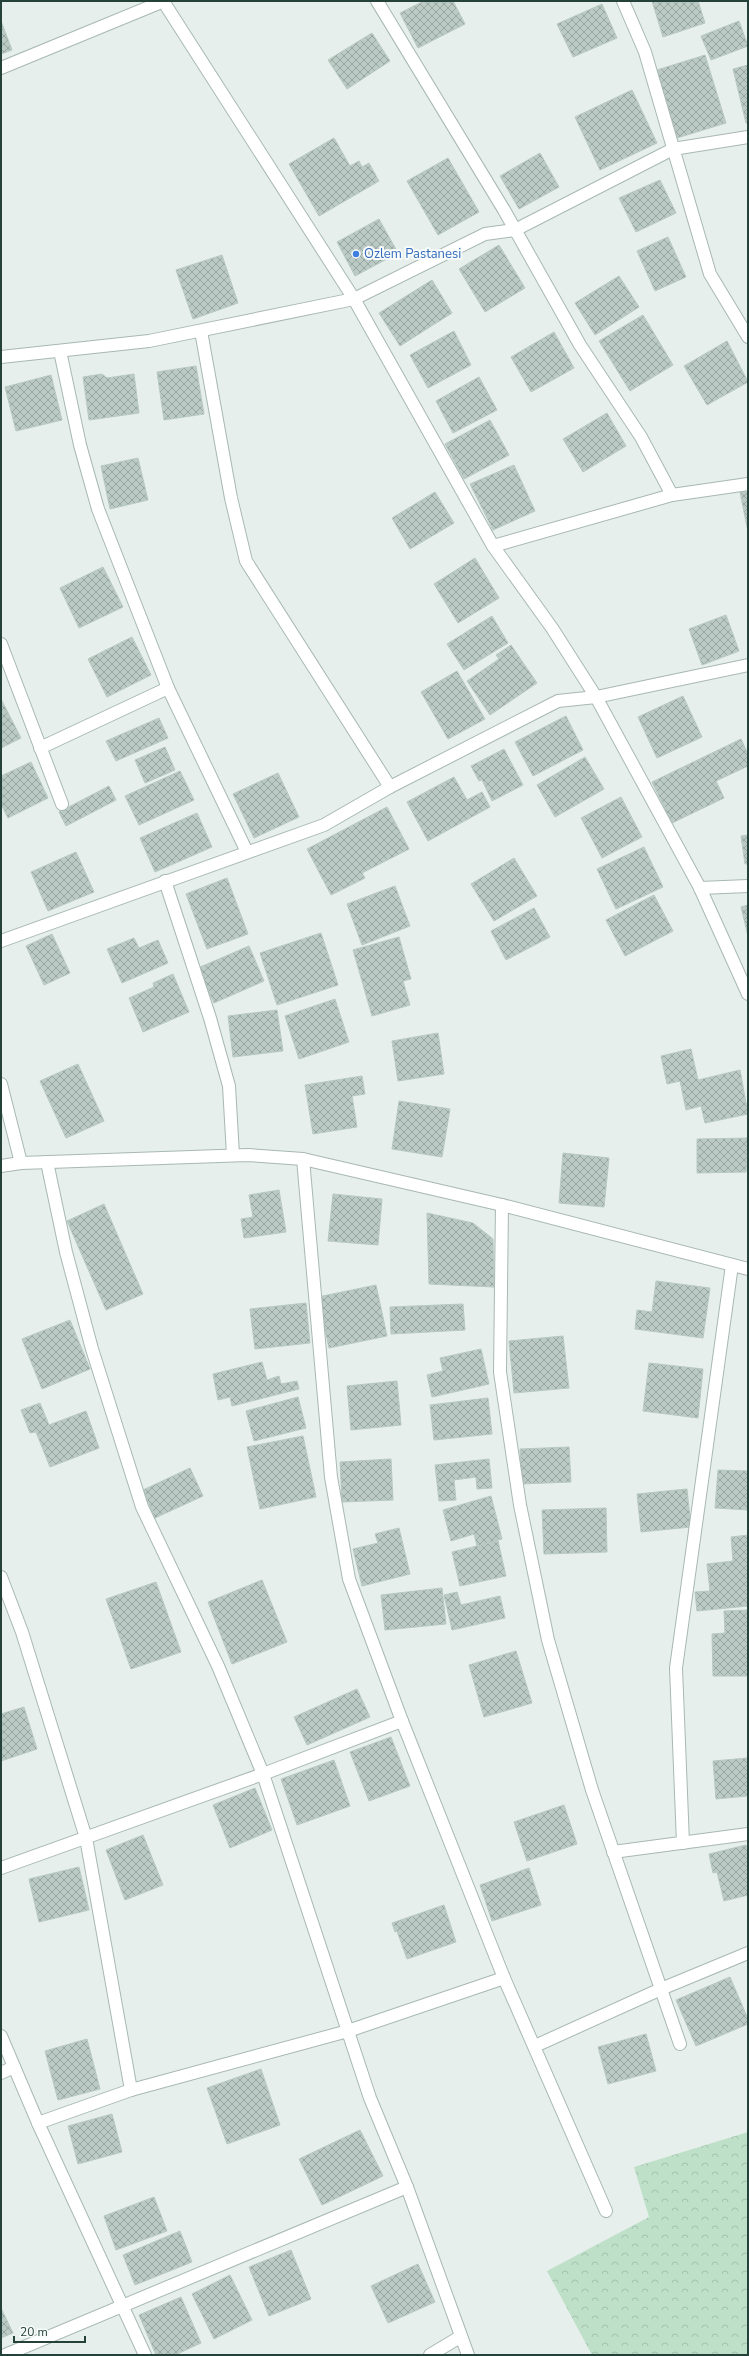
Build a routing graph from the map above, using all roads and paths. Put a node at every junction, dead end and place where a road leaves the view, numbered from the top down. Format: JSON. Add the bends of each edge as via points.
{"nodes":[{"id":1,"x":163,"y":1,"type":"edge"},
{"id":2,"x":377,"y":1,"type":"edge"},
{"id":3,"x":623,"y":1,"type":"edge"},
{"id":4,"x":1,"y":68,"type":"edge"},
{"id":5,"x":748,"y":137,"type":"edge"},
{"id":6,"x":673,"y":149,"type":"junction"},
{"id":7,"x":515,"y":230,"type":"junction"},
{"id":8,"x":354,"y":299,"type":"junction"},
{"id":9,"x":202,"y":331,"type":"junction"},
{"id":10,"x":747,"y":331,"type":"edge"},
{"id":11,"x":60,"y":350,"type":"junction"},
{"id":12,"x":1,"y":357,"type":"edge"},
{"id":13,"x":748,"y":484,"type":"edge"},
{"id":14,"x":672,"y":495,"type":"junction"},
{"id":15,"x":493,"y":546,"type":"junction"},
{"id":16,"x":1,"y":644,"type":"edge"},
{"id":17,"x":748,"y":665,"type":"edge"},
{"id":18,"x":168,"y":688,"type":"junction"},
{"id":19,"x":596,"y":697,"type":"junction"},
{"id":20,"x":40,"y":748,"type":"junction"},
{"id":21,"x":390,"y":787,"type":"junction"},
{"id":22,"x":62,"y":804,"type":"dead end"},
{"id":23,"x":247,"y":852,"type":"junction"},
{"id":24,"x":165,"y":881,"type":"junction"},
{"id":25,"x":748,"y":886,"type":"edge"},
{"id":26,"x":700,"y":888,"type":"junction"},
{"id":27,"x":1,"y":941,"type":"edge"},
{"id":28,"x":748,"y":994,"type":"edge"},
{"id":29,"x":1,"y":1084,"type":"edge"},
{"id":30,"x":233,"y":1155,"type":"junction"},
{"id":31,"x":303,"y":1159,"type":"junction"},
{"id":32,"x":21,"y":1162,"type":"junction"},
{"id":33,"x":47,"y":1162,"type":"junction"},
{"id":34,"x":1,"y":1166,"type":"edge"},
{"id":35,"x":502,"y":1205,"type":"junction"},
{"id":36,"x":732,"y":1265,"type":"junction"},
{"id":37,"x":748,"y":1269,"type":"edge"},
{"id":38,"x":1,"y":1577,"type":"edge"},
{"id":39,"x":402,"y":1721,"type":"junction"},
{"id":40,"x":263,"y":1774,"type":"junction"},
{"id":41,"x":748,"y":1834,"type":"edge"},
{"id":42,"x":86,"y":1838,"type":"junction"},
{"id":43,"x":684,"y":1843,"type":"junction"},
{"id":44,"x":613,"y":1852,"type":"junction"},
{"id":45,"x":1,"y":1868,"type":"edge"},
{"id":46,"x":748,"y":1953,"type":"edge"},
{"id":47,"x":504,"y":1978,"type":"junction"},
{"id":48,"x":661,"y":1988,"type":"junction"},
{"id":49,"x":348,"y":2031,"type":"junction"},
{"id":50,"x":1,"y":2036,"type":"edge"},
{"id":51,"x":680,"y":2044,"type":"dead end"},
{"id":52,"x":534,"y":2046,"type":"junction"},
{"id":53,"x":14,"y":2067,"type":"junction"},
{"id":54,"x":1,"y":2073,"type":"edge"},
{"id":55,"x":131,"y":2090,"type":"junction"},
{"id":56,"x":38,"y":2123,"type":"junction"},
{"id":57,"x":408,"y":2187,"type":"junction"},
{"id":58,"x":606,"y":2211,"type":"dead end"},
{"id":59,"x":123,"y":2306,"type":"junction"},
{"id":60,"x":460,"y":2337,"type":"junction"},
{"id":61,"x":5,"y":2355,"type":"edge"},
{"id":62,"x":145,"y":2355,"type":"edge"},
{"id":63,"x":430,"y":2355,"type":"edge"},
{"id":64,"x":468,"y":2355,"type":"edge"}],
"edges":[{"from":1,"to":4,"type":"street"},
{"from":1,"to":8,"type":"street"},
{"from":2,"to":7,"type":"street"},
{"from":3,"to":6,"type":"street","via":[[645,52]]},
{"from":5,"to":6,"type":"street"},
{"from":6,"to":7,"type":"street"},
{"from":6,"to":10,"type":"street","via":[[710,274]]},
{"from":7,"to":8,"type":"street","via":[[485,234]]},
{"from":7,"to":14,"type":"street","via":[[580,345],[641,437]]},
{"from":8,"to":9,"type":"street"},
{"from":8,"to":15,"type":"street"},
{"from":9,"to":11,"type":"street","via":[[149,341]]},
{"from":9,"to":21,"type":"street","via":[[231,498],[246,561]]},
{"from":11,"to":12,"type":"street"},
{"from":11,"to":18,"type":"street","via":[[80,445],[98,509]]},
{"from":13,"to":14,"type":"street"},
{"from":14,"to":15,"type":"street"},
{"from":15,"to":19,"type":"street","via":[[552,628]]},
{"from":16,"to":20,"type":"street"},
{"from":17,"to":19,"type":"street"},
{"from":18,"to":20,"type":"street"},
{"from":18,"to":23,"type":"street"},
{"from":19,"to":21,"type":"street","via":[[558,701]]},
{"from":19,"to":26,"type":"street"},
{"from":20,"to":22,"type":"street"},
{"from":21,"to":23,"type":"street","via":[[324,825]]},
{"from":23,"to":24,"type":"street"},
{"from":24,"to":27,"type":"street"},
{"from":24,"to":30,"type":"street","via":[[210,1018],[229,1086]]},
{"from":25,"to":26,"type":"street"},
{"from":26,"to":28,"type":"street"},
{"from":29,"to":32,"type":"street"},
{"from":30,"to":31,"type":"street"},
{"from":30,"to":33,"type":"street"},
{"from":31,"to":35,"type":"street"},
{"from":31,"to":39,"type":"street","via":[[331,1477],[349,1579]]},
{"from":32,"to":33,"type":"street"},
{"from":32,"to":34,"type":"street"},
{"from":33,"to":40,"type":"street","via":[[66,1252],[92,1349],[142,1507],[218,1666]]},
{"from":35,"to":36,"type":"street"},
{"from":35,"to":44,"type":"street","via":[[500,1372],[520,1505],[548,1640]]},
{"from":36,"to":37,"type":"street"},
{"from":36,"to":43,"type":"street","via":[[676,1668]]},
{"from":38,"to":42,"type":"street","via":[[22,1632]]},
{"from":39,"to":40,"type":"street"},
{"from":39,"to":47,"type":"street"},
{"from":40,"to":42,"type":"street"},
{"from":40,"to":49,"type":"street"},
{"from":41,"to":43,"type":"street"},
{"from":42,"to":45,"type":"street"},
{"from":42,"to":55,"type":"street"},
{"from":43,"to":44,"type":"street"},
{"from":44,"to":48,"type":"street"},
{"from":46,"to":48,"type":"street"},
{"from":47,"to":49,"type":"street"},
{"from":47,"to":52,"type":"street"},
{"from":48,"to":51,"type":"street"},
{"from":48,"to":52,"type":"street"},
{"from":49,"to":55,"type":"street"},
{"from":49,"to":57,"type":"street","via":[[370,2098]]},
{"from":50,"to":53,"type":"street"},
{"from":52,"to":58,"type":"street"},
{"from":53,"to":54,"type":"street"},
{"from":53,"to":56,"type":"street"},
{"from":55,"to":56,"type":"street"},
{"from":56,"to":59,"type":"street"},
{"from":57,"to":59,"type":"street"},
{"from":57,"to":60,"type":"street"},
{"from":59,"to":61,"type":"street"},
{"from":59,"to":62,"type":"street"},
{"from":60,"to":63,"type":"street"},
{"from":60,"to":64,"type":"street"}]}
